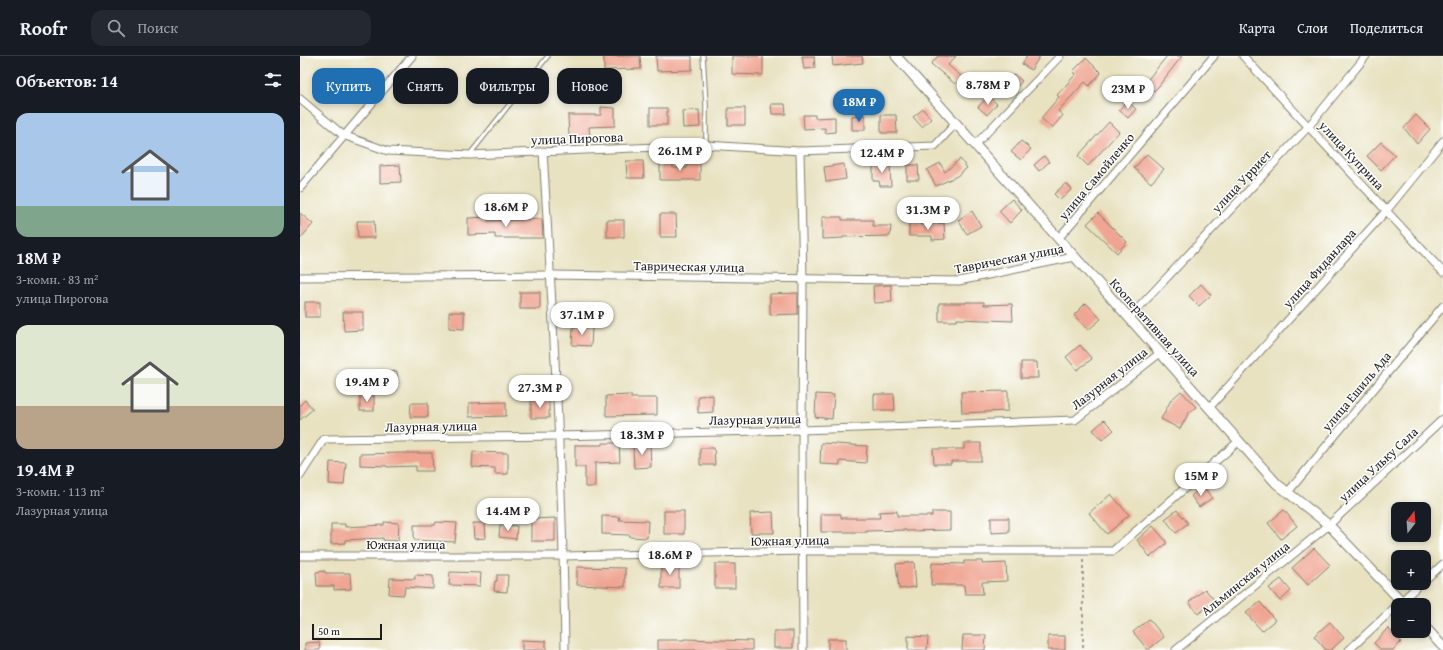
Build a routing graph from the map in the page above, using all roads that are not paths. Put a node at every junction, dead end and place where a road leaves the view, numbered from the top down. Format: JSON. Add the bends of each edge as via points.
{"nodes":[{"id":1,"x":412,"y":56,"type":"edge"},
{"id":2,"x":548,"y":56,"type":"edge"},
{"id":3,"x":703,"y":56,"type":"edge"},
{"id":4,"x":896,"y":56,"type":"edge"},
{"id":5,"x":1060,"y":56,"type":"edge"},
{"id":6,"x":1214,"y":56,"type":"edge"},
{"id":7,"x":1244,"y":56,"type":"edge"},
{"id":8,"x":1366,"y":56,"type":"edge"},
{"id":9,"x":300,"y":99,"type":"edge"},
{"id":10,"x":956,"y":123,"type":"junction"},
{"id":11,"x":1309,"y":126,"type":"junction"},
{"id":12,"x":343,"y":135,"type":"junction"},
{"id":13,"x":1443,"y":142,"type":"edge"},
{"id":14,"x":706,"y":144,"type":"junction"},
{"id":15,"x":975,"y":145,"type":"junction"},
{"id":16,"x":542,"y":151,"type":"junction"},
{"id":17,"x":800,"y":151,"type":"junction"},
{"id":18,"x":470,"y":155,"type":"junction"},
{"id":19,"x":300,"y":188,"type":"edge"},
{"id":20,"x":1387,"y":210,"type":"junction"},
{"id":21,"x":1058,"y":239,"type":"junction"},
{"id":22,"x":1074,"y":257,"type":"junction"},
{"id":23,"x":1443,"y":272,"type":"edge"},
{"id":24,"x":550,"y":275,"type":"junction"},
{"id":25,"x":300,"y":277,"type":"edge"},
{"id":26,"x":803,"y":279,"type":"junction"},
{"id":27,"x":1443,"y":306,"type":"edge"},
{"id":28,"x":1129,"y":318,"type":"junction"},
{"id":29,"x":1160,"y":353,"type":"junction"},
{"id":30,"x":1209,"y":408,"type":"junction"},
{"id":31,"x":1443,"y":419,"type":"edge"},
{"id":32,"x":802,"y":430,"type":"junction"},
{"id":33,"x":559,"y":436,"type":"junction"},
{"id":34,"x":1239,"y":441,"type":"junction"},
{"id":35,"x":300,"y":476,"type":"edge"},
{"id":36,"x":1288,"y":492,"type":"junction"},
{"id":37,"x":1329,"y":525,"type":"junction"},
{"id":38,"x":803,"y":552,"type":"junction"},
{"id":39,"x":300,"y":556,"type":"edge"},
{"id":40,"x":564,"y":556,"type":"junction"},
{"id":41,"x":1443,"y":564,"type":"edge"},
{"id":42,"x":1431,"y":575,"type":"edge"},
{"id":43,"x":1415,"y":590,"type":"edge"},
{"id":44,"x":1398,"y":598,"type":"edge"},
{"id":45,"x":1408,"y":598,"type":"edge"},
{"id":46,"x":1391,"y":613,"type":"edge"},
{"id":47,"x":1431,"y":633,"type":"edge"},
{"id":48,"x":1443,"y":646,"type":"edge"},
{"id":49,"x":565,"y":650,"type":"edge"},
{"id":50,"x":803,"y":650,"type":"edge"},
{"id":51,"x":1176,"y":650,"type":"edge"},
{"id":52,"x":1349,"y":650,"type":"edge"}],
"edges":[{"from":1,"to":12,"type":"street"},
{"from":2,"to":18,"type":"lane"},
{"from":3,"to":14,"type":"lane"},
{"from":4,"to":10,"type":"street","name":"Кооперативная улица"},
{"from":5,"to":15,"type":"street"},
{"from":6,"to":21,"type":"street","name":"улица Самойленко"},
{"from":7,"to":11,"type":"street","name":"улица Куприна"},
{"from":8,"to":11,"type":"street","name":"улица Урриет"},
{"from":9,"to":12,"type":"street","name":"улица Пирогова"},
{"from":10,"to":15,"type":"street","name":"Кооперативная улица"},
{"from":10,"to":17,"type":"street","name":"улица Пирогова","via":[[935,146]]},
{"from":11,"to":20,"type":"street","name":"улица Куприна"},
{"from":11,"to":28,"type":"street","name":"улица Урриет"},
{"from":12,"to":18,"type":"street","name":"улица Пирогова","via":[[388,151]]},
{"from":12,"to":19,"type":"street"},
{"from":13,"to":20,"type":"street","name":"улица Фиданлара"},
{"from":14,"to":16,"type":"street","name":"улица Пирогова"},
{"from":14,"to":17,"type":"street","name":"улица Пирогова"},
{"from":15,"to":21,"type":"street","name":"Кооперативная улица"},
{"from":16,"to":18,"type":"street","name":"улица Пирогова"},
{"from":16,"to":24,"type":"street"},
{"from":17,"to":26,"type":"street"},
{"from":20,"to":23,"type":"street","name":"улица Куприна"},
{"from":20,"to":30,"type":"street","name":"улица Фиданлара"},
{"from":21,"to":22,"type":"street","name":"Кооперативная улица"},
{"from":22,"to":26,"type":"street","name":"Таврическая улица","via":[[959,281]]},
{"from":22,"to":28,"type":"street","name":"Кооперативная улица"},
{"from":24,"to":25,"type":"street","name":"Таврическая улица"},
{"from":24,"to":26,"type":"street","name":"Таврическая улица"},
{"from":24,"to":33,"type":"street"},
{"from":26,"to":32,"type":"street"},
{"from":27,"to":36,"type":"street","name":"улица Ешиль Ада"},
{"from":28,"to":29,"type":"street","name":"Кооперативная улица"},
{"from":29,"to":30,"type":"street","name":"Кооперативная улица"},
{"from":29,"to":32,"type":"street","name":"Лазурная улица","via":[[1075,420]]},
{"from":30,"to":34,"type":"street","name":"Кооперативная улица"},
{"from":31,"to":37,"type":"street","name":"улица Ульку Сала"},
{"from":32,"to":33,"type":"street","name":"Лазурная улица"},
{"from":32,"to":38,"type":"street"},
{"from":33,"to":35,"type":"street","name":"Лазурная улица","via":[[324,439]]},
{"from":33,"to":40,"type":"street"},
{"from":34,"to":36,"type":"street","name":"Кооперативная улица","via":[[1277,484]]},
{"from":34,"to":38,"type":"street","name":"Южная улица","via":[[1113,550]]},
{"from":36,"to":37,"type":"street","name":"Кооперативная улица"},
{"from":37,"to":44,"type":"street","name":"Кооперативная улица"},
{"from":37,"to":51,"type":"street","name":"Альминская улица"},
{"from":38,"to":40,"type":"street","name":"Южная улица"},
{"from":38,"to":50,"type":"street"},
{"from":39,"to":40,"type":"street","name":"Южная улица"},
{"from":40,"to":49,"type":"street"},
{"from":41,"to":42,"type":"street"},
{"from":43,"to":45,"type":"street"},
{"from":46,"to":52,"type":"street"},
{"from":47,"to":48,"type":"street"}]}
